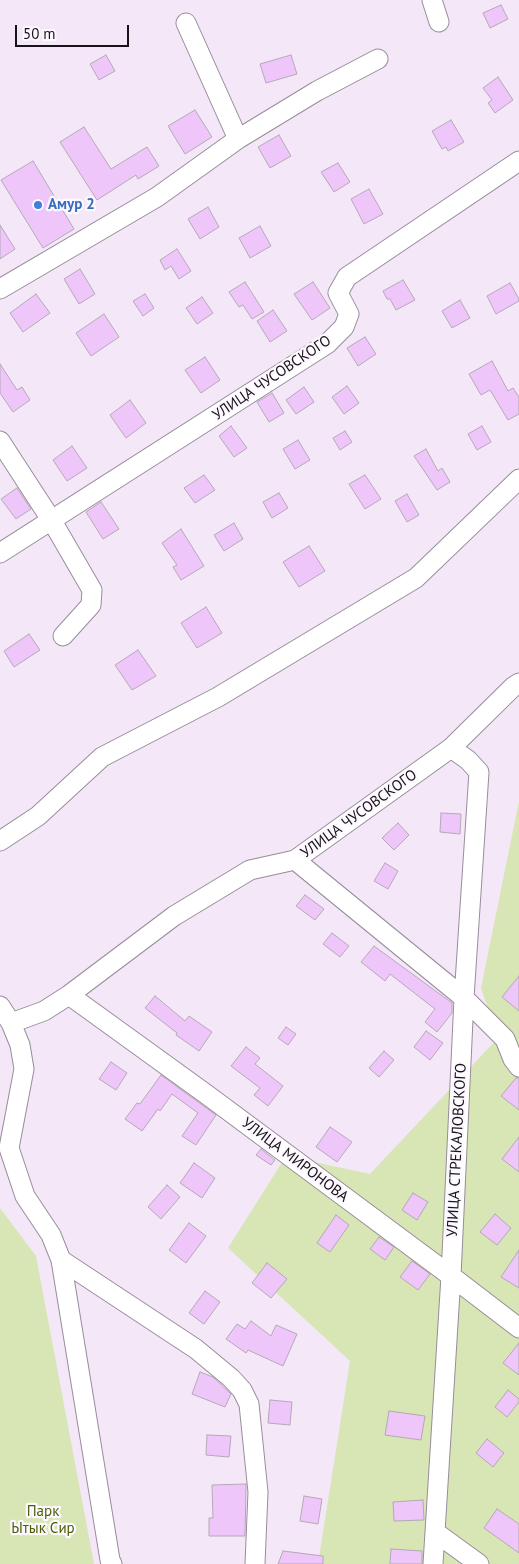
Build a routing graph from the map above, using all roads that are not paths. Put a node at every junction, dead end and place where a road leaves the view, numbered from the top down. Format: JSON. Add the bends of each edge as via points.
{"nodes":[{"id":1,"x":432,"y":0,"type":"edge"},
{"id":2,"x":439,"y":22,"type":"dead end"},
{"id":3,"x":186,"y":23,"type":"dead end"},
{"id":4,"x":378,"y":59,"type":"dead end"},
{"id":5,"x":238,"y":140,"type":"junction"},
{"id":6,"x":519,"y":161,"type":"edge"},
{"id":7,"x":0,"y":290,"type":"edge"},
{"id":8,"x":0,"y":441,"type":"edge"},
{"id":9,"x":519,"y":479,"type":"edge"},
{"id":10,"x":52,"y":520,"type":"junction"},
{"id":11,"x":0,"y":553,"type":"edge"},
{"id":12,"x":63,"y":636,"type":"dead end"},
{"id":13,"x":516,"y":685,"type":"edge"},
{"id":14,"x":451,"y":748,"type":"junction"},
{"id":15,"x":0,"y":841,"type":"edge"},
{"id":16,"x":295,"y":860,"type":"junction"},
{"id":17,"x":69,"y":995,"type":"junction"},
{"id":18,"x":464,"y":998,"type":"junction"},
{"id":19,"x":0,"y":1006,"type":"edge"},
{"id":20,"x":11,"y":1023,"type":"junction"},
{"id":21,"x":519,"y":1067,"type":"edge"},
{"id":22,"x":60,"y":1260,"type":"junction"},
{"id":23,"x":451,"y":1276,"type":"junction"},
{"id":24,"x":519,"y":1328,"type":"edge"},
{"id":25,"x":435,"y":1532,"type":"junction"},
{"id":26,"x":112,"y":1564,"type":"edge"},
{"id":27,"x":255,"y":1564,"type":"edge"},
{"id":28,"x":433,"y":1564,"type":"edge"},
{"id":29,"x":479,"y":1564,"type":"edge"}],
"edges":[{"from":1,"to":2,"type":"street"},
{"from":3,"to":5,"type":"street"},
{"from":4,"to":5,"type":"street"},
{"from":5,"to":7,"type":"street","via":[[157,197]]},
{"from":6,"to":10,"type":"street","name":"УЛИЦА ЧУСОВСКОГО","via":[[347,276],[338,293],[349,314],[344,327],[327,344]]},
{"from":8,"to":10,"type":"street"},
{"from":9,"to":15,"type":"street","via":[[416,578],[218,697],[102,757],[38,816]]},
{"from":10,"to":11,"type":"street","name":"УЛИЦА ЧУСОВСКОГО"},
{"from":10,"to":12,"type":"street","via":[[92,590],[92,605]]},
{"from":13,"to":14,"type":"street","name":"УЛИЦА ЧУСОВСКОГО"},
{"from":14,"to":16,"type":"street","name":"УЛИЦА ЧУСОВСКОГО"},
{"from":14,"to":18,"type":"street","name":"УЛИЦА СТРЕКАЛОВСКОГО","via":[[479,772]]},
{"from":16,"to":17,"type":"street","name":"УЛИЦА ЧУСОВСКОГО","via":[[250,870],[174,916]]},
{"from":16,"to":18,"type":"street"},
{"from":17,"to":20,"type":"street","name":"УЛИЦА ЧУСОВСКОГО","via":[[44,1011]]},
{"from":17,"to":23,"type":"street","name":"УЛИЦА МИРОНОВА"},
{"from":18,"to":21,"type":"street","via":[[505,1039]]},
{"from":18,"to":23,"type":"street","name":"УЛИЦА СТРЕКАЛОВСКОГО"},
{"from":19,"to":20,"type":"street"},
{"from":20,"to":22,"type":"street","via":[[20,1045],[24,1069],[9,1148],[24,1196],[51,1235]]},
{"from":22,"to":26,"type":"street"},
{"from":22,"to":27,"type":"street","via":[[196,1349],[242,1390],[249,1404],[258,1492]]},
{"from":23,"to":24,"type":"street","name":"УЛИЦА МИРОНОВА"},
{"from":23,"to":25,"type":"street","name":"УЛИЦА СТРЕКАЛОВСКОГО"},
{"from":25,"to":28,"type":"street","name":"УЛИЦА СТРЕКАЛОВСКОГО"},
{"from":25,"to":29,"type":"street"}]}
